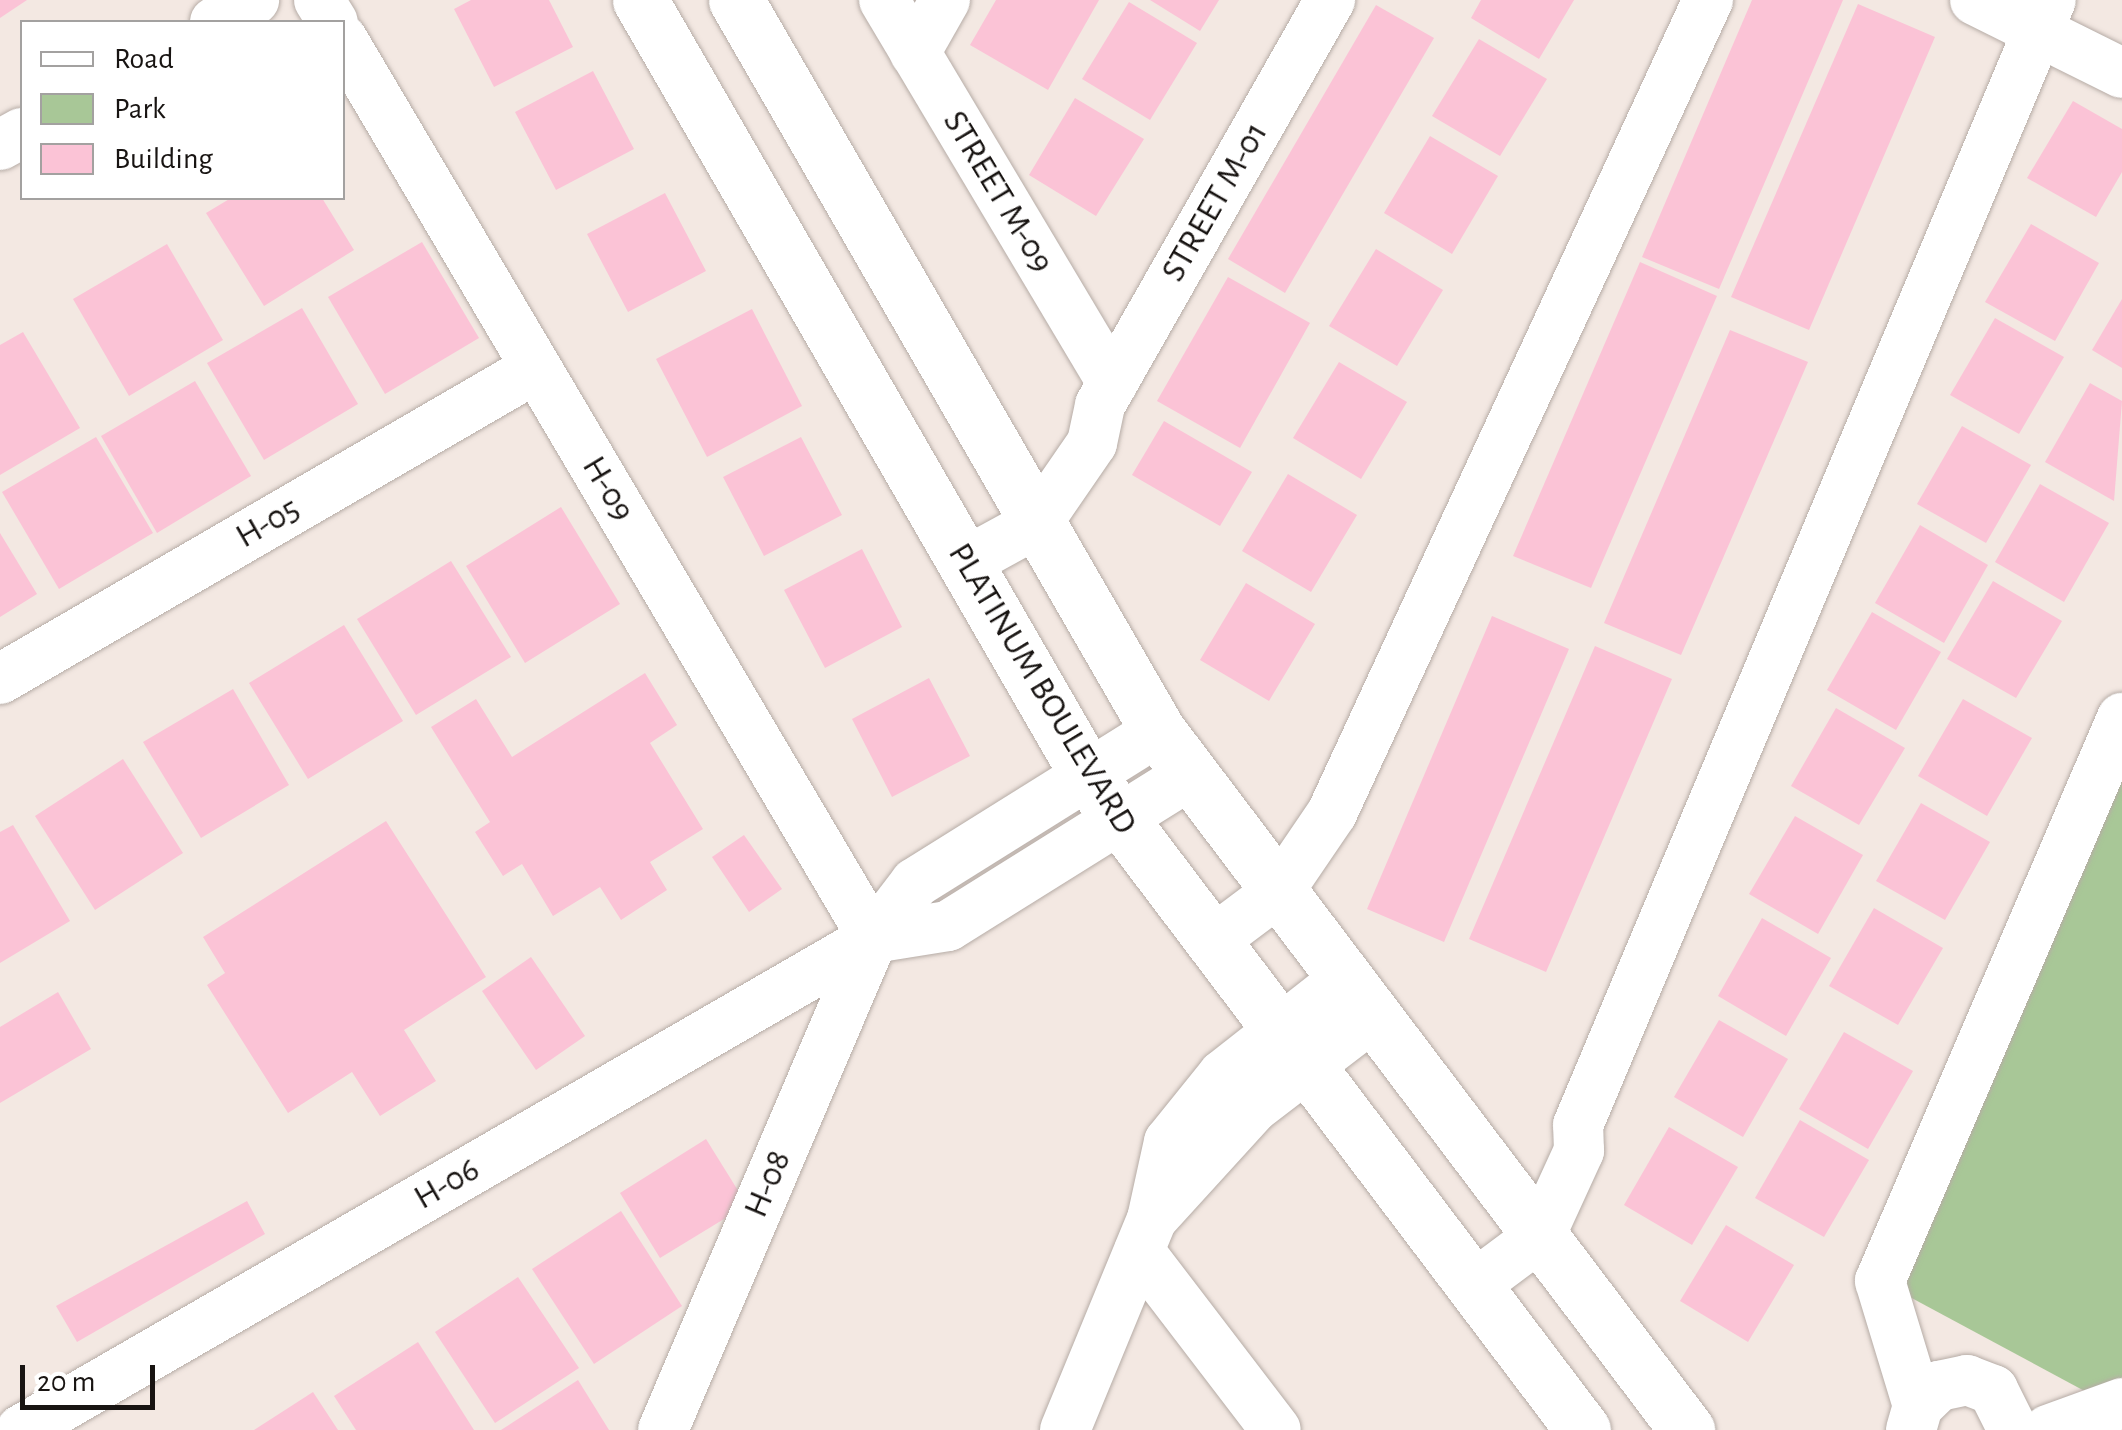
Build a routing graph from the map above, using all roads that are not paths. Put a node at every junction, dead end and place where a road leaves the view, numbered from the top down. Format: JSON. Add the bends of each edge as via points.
{"nodes":[{"id":1,"x":254,"y":0,"type":"edge"},
{"id":2,"x":640,"y":0,"type":"edge"},
{"id":3,"x":736,"y":0,"type":"edge"},
{"id":4,"x":884,"y":0,"type":"edge"},
{"id":5,"x":945,"y":0,"type":"edge"},
{"id":6,"x":1330,"y":0,"type":"edge"},
{"id":7,"x":1708,"y":0,"type":"edge"},
{"id":8,"x":1975,"y":0,"type":"edge"},
{"id":9,"x":2042,"y":14,"type":"edge"},
{"id":10,"x":219,"y":20,"type":"edge"},
{"id":11,"x":345,"y":44,"type":"edge"},
{"id":12,"x":914,"y":52,"type":"junction"},
{"id":13,"x":2122,"y":73,"type":"edge"},
{"id":14,"x":536,"y":368,"type":"junction"},
{"id":15,"x":1106,"y":394,"type":"junction"},
{"id":16,"x":1030,"y":510,"type":"junction"},
{"id":17,"x":957,"y":550,"type":"junction"},
{"id":18,"x":0,"y":679,"type":"edge"},
{"id":19,"x":2122,"y":718,"type":"edge"},
{"id":20,"x":1158,"y":731,"type":"junction"},
{"id":21,"x":1190,"y":774,"type":"junction"},
{"id":22,"x":1088,"y":776,"type":"junction"},
{"id":23,"x":1120,"y":822,"type":"junction"},
{"id":24,"x":1289,"y":905,"type":"junction"},
{"id":25,"x":873,"y":938,"type":"junction"},
{"id":26,"x":1221,"y":956,"type":"junction"},
{"id":27,"x":1359,"y":997,"type":"junction"},
{"id":28,"x":1292,"y":1048,"type":"junction"},
{"id":29,"x":1532,"y":1225,"type":"junction"},
{"id":30,"x":1146,"y":1235,"type":"junction"},
{"id":31,"x":1465,"y":1276,"type":"junction"},
{"id":32,"x":2122,"y":1403,"type":"edge"},
{"id":33,"x":1915,"y":1418,"type":"edge"},
{"id":34,"x":22,"y":1430,"type":"edge"},
{"id":35,"x":663,"y":1430,"type":"edge"},
{"id":36,"x":1065,"y":1430,"type":"edge"},
{"id":37,"x":1276,"y":1430,"type":"edge"},
{"id":38,"x":1583,"y":1430,"type":"edge"},
{"id":39,"x":1687,"y":1430,"type":"edge"},
{"id":40,"x":2013,"y":1430,"type":"edge"},
{"id":41,"x":2048,"y":1430,"type":"edge"}],
"edges":[{"from":1,"to":10,"type":"street"},
{"from":2,"to":17,"type":"street","name":"PLATINUM BOULEVARD"},
{"from":3,"to":16,"type":"street"},
{"from":4,"to":12,"type":"street","name":"STREET M-09"},
{"from":5,"to":12,"type":"street"},
{"from":6,"to":15,"type":"street","name":"STREET M-01"},
{"from":7,"to":24,"type":"street","via":[[1332,812],[1332,859]]},
{"from":8,"to":9,"type":"street"},
{"from":9,"to":13,"type":"street"},
{"from":9,"to":29,"type":"street","via":[[1578,1126],[1559,1140]]},
{"from":11,"to":14,"type":"street","name":"H-09"},
{"from":12,"to":15,"type":"street","name":"STREET M-09"},
{"from":14,"to":18,"type":"street","name":"H-05"},
{"from":14,"to":25,"type":"street","name":"H-09"},
{"from":15,"to":16,"type":"street","name":"STREET M-01","via":[[1092,443]]},
{"from":16,"to":17,"type":"street"},
{"from":16,"to":20,"type":"street"},
{"from":17,"to":22,"type":"street","name":"PLATINUM BOULEVARD"},
{"from":19,"to":33,"type":"street","via":[[1880,1281]]},
{"from":20,"to":21,"type":"street"},
{"from":20,"to":22,"type":"street"},
{"from":21,"to":23,"type":"street"},
{"from":21,"to":24,"type":"street"},
{"from":22,"to":23,"type":"street","name":"PLATINUM BOULEVARD"},
{"from":22,"to":25,"type":"street","via":[[915,883]]},
{"from":23,"to":25,"type":"street","via":[[948,926]]},
{"from":23,"to":26,"type":"street","name":"PLATINUM BOULEVARD"},
{"from":24,"to":26,"type":"street"},
{"from":24,"to":27,"type":"street"},
{"from":25,"to":34,"type":"street","name":"H-06"},
{"from":25,"to":35,"type":"street","name":"H-08"},
{"from":26,"to":28,"type":"street","name":"PLATINUM BOULEVARD"},
{"from":27,"to":28,"type":"street"},
{"from":27,"to":29,"type":"street"},
{"from":28,"to":30,"type":"street","via":[[1223,1074],[1169,1142]]},
{"from":28,"to":31,"type":"street","name":"PLATINUM BOULEVARD"},
{"from":29,"to":31,"type":"street"},
{"from":29,"to":39,"type":"street"},
{"from":30,"to":36,"type":"street"},
{"from":30,"to":37,"type":"street"},
{"from":31,"to":38,"type":"street","name":"PLATINUM BOULEVARD"},
{"from":32,"to":41,"type":"street"},
{"from":33,"to":40,"type":"street","via":[[1939,1386],[1967,1380],[1993,1390]]}]}
